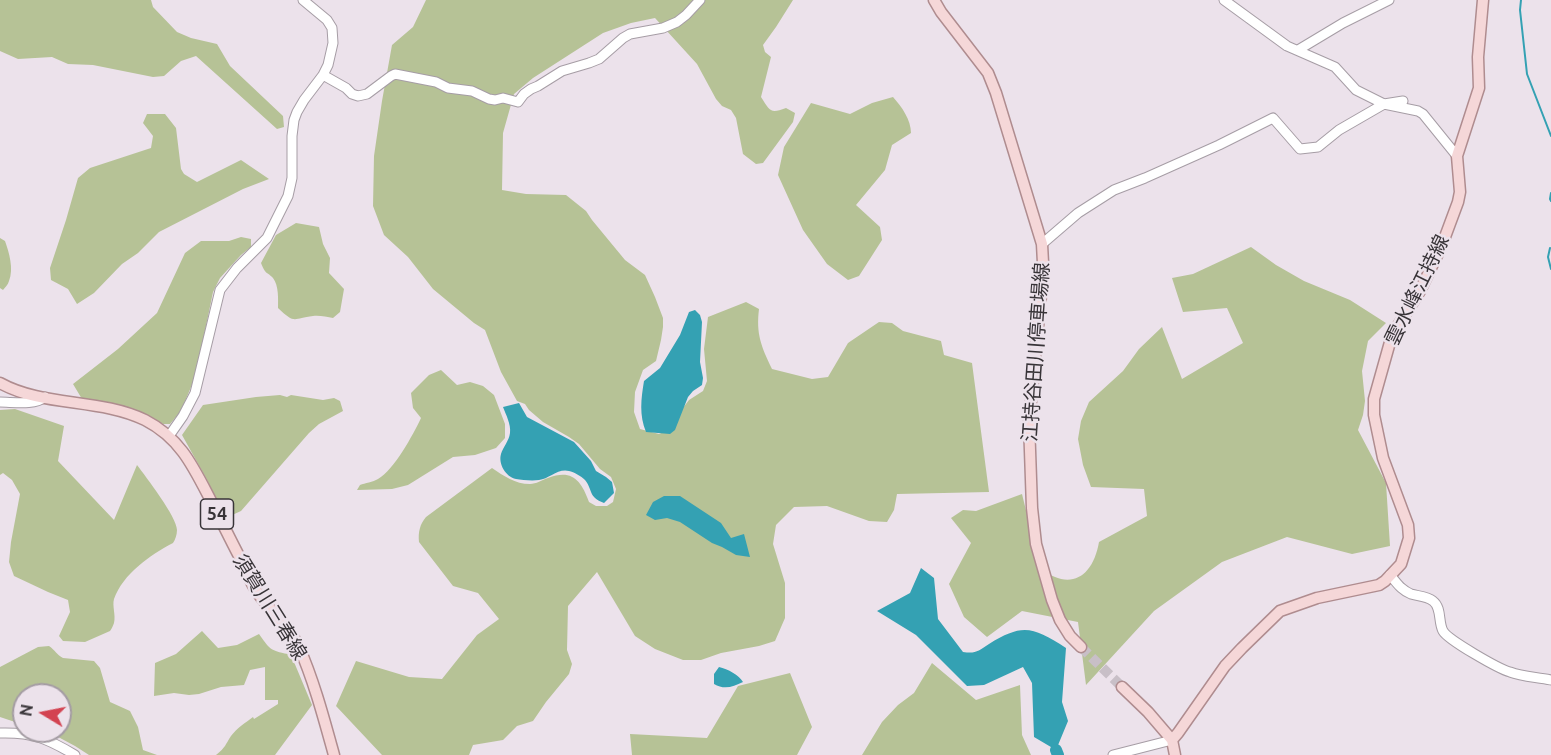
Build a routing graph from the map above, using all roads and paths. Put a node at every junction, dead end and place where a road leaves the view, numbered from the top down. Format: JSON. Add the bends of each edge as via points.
{"nodes":[{"id":1,"x":303,"y":0,"type":"edge"},
{"id":2,"x":700,"y":0,"type":"edge"},
{"id":3,"x":934,"y":0,"type":"edge"},
{"id":4,"x":1224,"y":0,"type":"edge"},
{"id":5,"x":1389,"y":0,"type":"edge"},
{"id":6,"x":1483,"y":0,"type":"edge"},
{"id":7,"x":1298,"y":50,"type":"junction"},
{"id":8,"x":323,"y":75,"type":"junction"},
{"id":9,"x":1403,"y":101,"type":"dead end"},
{"id":10,"x":1384,"y":104,"type":"junction"},
{"id":11,"x":1457,"y":156,"type":"junction"},
{"id":12,"x":1042,"y":244,"type":"junction"},
{"id":13,"x":0,"y":383,"type":"edge"},
{"id":14,"x":45,"y":397,"type":"junction"},
{"id":15,"x":0,"y":402,"type":"edge"},
{"id":16,"x":169,"y":436,"type":"junction"},
{"id":17,"x":1390,"y":575,"type":"junction"},
{"id":18,"x":1081,"y":647,"type":"tunnel mouth"},
{"id":19,"x":1551,"y":680,"type":"edge"},
{"id":20,"x":1122,"y":687,"type":"tunnel mouth"},
{"id":21,"x":0,"y":733,"type":"edge"},
{"id":22,"x":1172,"y":740,"type":"junction"},
{"id":23,"x":75,"y":755,"type":"edge"},
{"id":24,"x":334,"y":755,"type":"edge"},
{"id":25,"x":1113,"y":755,"type":"edge"},
{"id":26,"x":1175,"y":755,"type":"edge"}],
"edges":[{"from":1,"to":8,"type":"street","via":[[332,28],[331,56]]},
{"from":2,"to":8,"type":"street","via":[[677,22],[622,38],[590,63],[562,71],[531,88],[518,102],[489,99],[472,91],[395,74],[358,96]]},
{"from":3,"to":12,"type":"main road","name":"江持谷田川停車場線","via":[[988,73]]},
{"from":4,"to":7,"type":"street"},
{"from":5,"to":7,"type":"street"},
{"from":6,"to":11,"type":"main road","name":"雲水峰江持線","via":[[1479,88]]},
{"from":7,"to":10,"type":"street","via":[[1335,67],[1356,90]]},
{"from":8,"to":16,"type":"street","via":[[294,120],[288,196],[267,238],[220,290],[195,393]]},
{"from":9,"to":10,"type":"street"},
{"from":10,"to":11,"type":"street","via":[[1423,114]]},
{"from":10,"to":12,"type":"street","via":[[1318,147],[1300,149],[1274,118],[1113,190]]},
{"from":11,"to":17,"type":"main road","name":"雲水峰江持線","via":[[1458,202],[1424,283],[1392,335],[1374,399],[1383,458],[1408,525],[1404,556]]},
{"from":12,"to":18,"type":"main road","name":"江持谷田川停車場線","via":[[1029,422],[1032,508],[1036,544],[1052,600],[1060,620]]},
{"from":13,"to":14,"type":"main road","name":"須賀川三春線","number":"54"},
{"from":14,"to":15,"type":"street","via":[[32,402]]},
{"from":14,"to":16,"type":"main road","name":"須賀川三春線","number":"54","via":[[128,414]]},
{"from":16,"to":24,"type":"main road","name":"須賀川三春線","number":"54","via":[[194,466],[257,592],[297,644]]},
{"from":17,"to":19,"type":"street","via":[[1401,589],[1432,600],[1443,631],[1478,656],[1510,672]]},
{"from":17,"to":22,"type":"main road","name":"雲水峰江持線","via":[[1378,585],[1317,598],[1280,611],[1224,666]]},
{"from":20,"to":22,"type":"main road"},
{"from":21,"to":23,"type":"street","via":[[39,736]]},
{"from":22,"to":25,"type":"street"},
{"from":22,"to":26,"type":"main road"}]}
